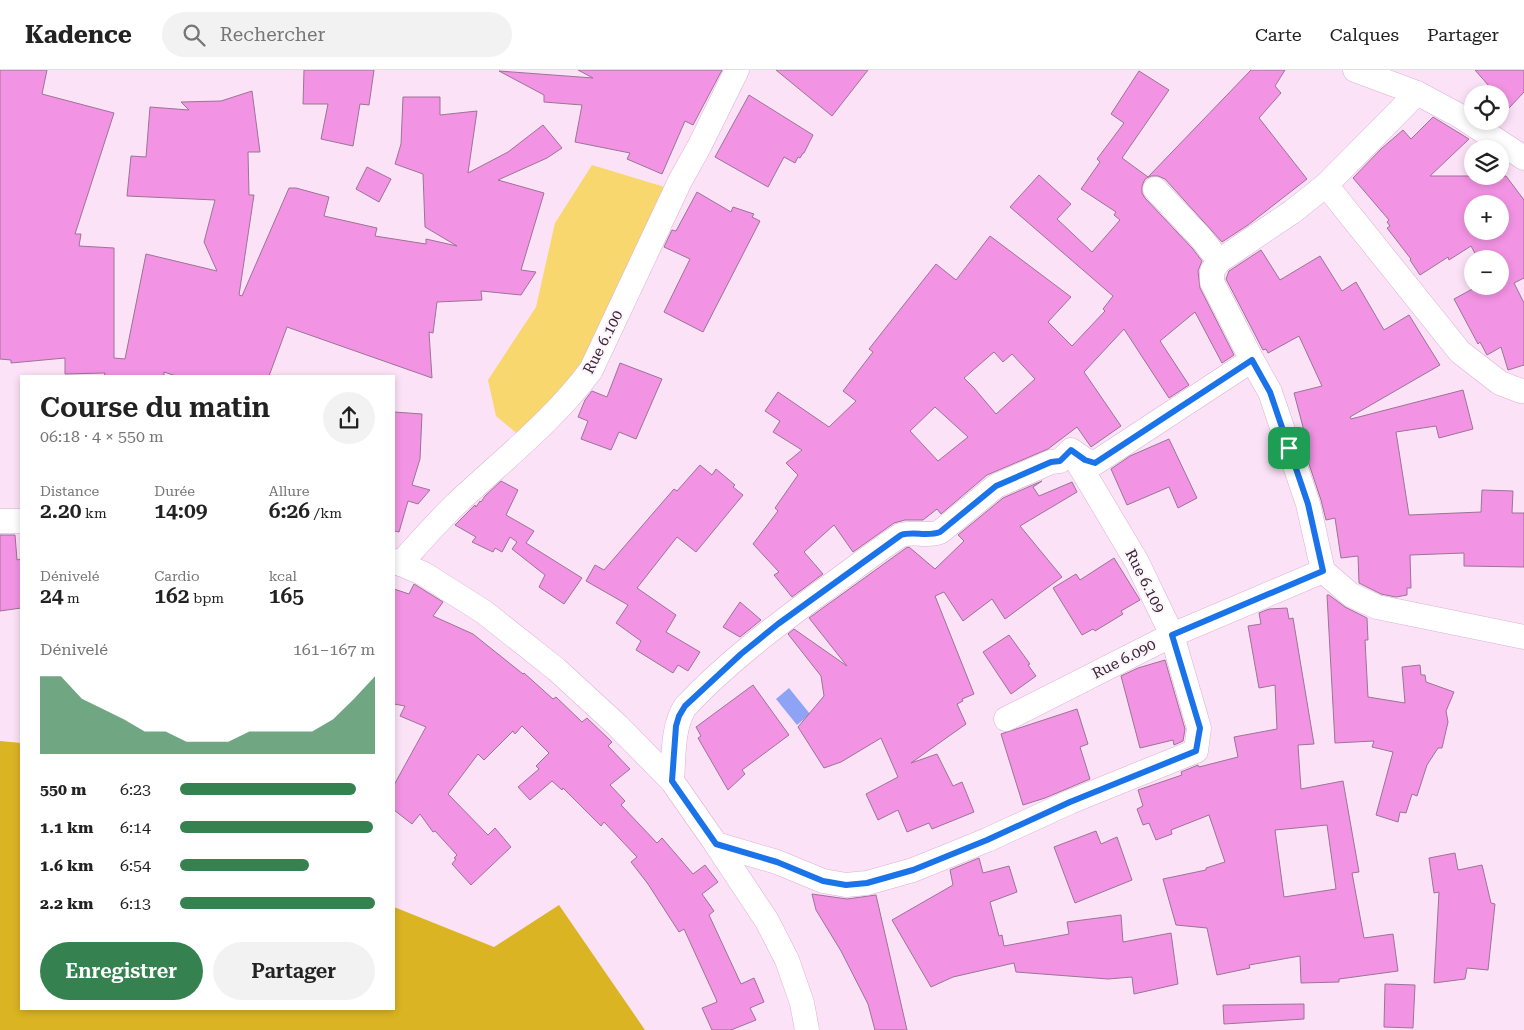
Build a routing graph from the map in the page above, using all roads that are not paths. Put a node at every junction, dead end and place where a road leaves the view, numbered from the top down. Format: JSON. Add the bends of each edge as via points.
{"nodes":[{"id":1,"x":737,"y":70,"type":"edge"},
{"id":2,"x":1355,"y":70,"type":"edge"},
{"id":3,"x":1417,"y":93,"type":"junction"},
{"id":4,"x":1524,"y":158,"type":"edge"},
{"id":5,"x":1326,"y":185,"type":"junction"},
{"id":6,"x":1155,"y":188,"type":"dead end"},
{"id":7,"x":1218,"y":261,"type":"junction"},
{"id":8,"x":1252,"y":360,"type":"junction"},
{"id":9,"x":1521,"y":391,"type":"dead end"},
{"id":10,"x":1071,"y":450,"type":"junction"},
{"id":11,"x":0,"y":521,"type":"edge"},
{"id":12,"x":20,"y":521,"type":"edge"},
{"id":13,"x":397,"y":562,"type":"edge"},
{"id":14,"x":1323,"y":571,"type":"junction"},
{"id":15,"x":1172,"y":635,"type":"junction"},
{"id":16,"x":1524,"y":637,"type":"edge"},
{"id":17,"x":1006,"y":719,"type":"dead end"},
{"id":18,"x":672,"y":781,"type":"junction"},
{"id":19,"x":716,"y":844,"type":"junction"},
{"id":20,"x":807,"y":1030,"type":"edge"}],
"edges":[{"from":1,"to":13,"type":"street","name":"Rue 6.100","via":[[680,181],[591,370],[520,446]]},
{"from":2,"to":3,"type":"street"},
{"from":3,"to":4,"type":"street","via":[[1460,116]]},
{"from":3,"to":5,"type":"street"},
{"from":5,"to":7,"type":"street","via":[[1292,212]]},
{"from":5,"to":9,"type":"street","via":[[1460,352],[1500,383]]},
{"from":6,"to":7,"type":"street"},
{"from":7,"to":8,"type":"street","via":[[1212,272],[1212,282]]},
{"from":8,"to":10,"type":"street","via":[[1095,463]]},
{"from":8,"to":14,"type":"street","via":[[1270,392],[1305,495]]},
{"from":10,"to":15,"type":"street","name":"Rue 6.109","via":[[1137,562]]},
{"from":10,"to":18,"type":"street","via":[[1060,461],[996,486],[940,532],[901,535],[749,648],[693,698],[679,716]]},
{"from":11,"to":12,"type":"street"},
{"from":13,"to":18,"type":"street","via":[[424,574],[484,612],[556,669]]},
{"from":14,"to":15,"type":"street","name":"Rue 6.090"},
{"from":14,"to":16,"type":"street","via":[[1351,595],[1377,607]]},
{"from":15,"to":17,"type":"street","name":"Rue 6.090"},
{"from":15,"to":19,"type":"street","name":"Rue 6.109","via":[[1200,728],[1196,751],[913,870],[867,883],[846,885],[823,881],[777,862]]},
{"from":18,"to":19,"type":"street"},
{"from":19,"to":20,"type":"street","via":[[767,921],[787,960],[802,1003]]}]}
